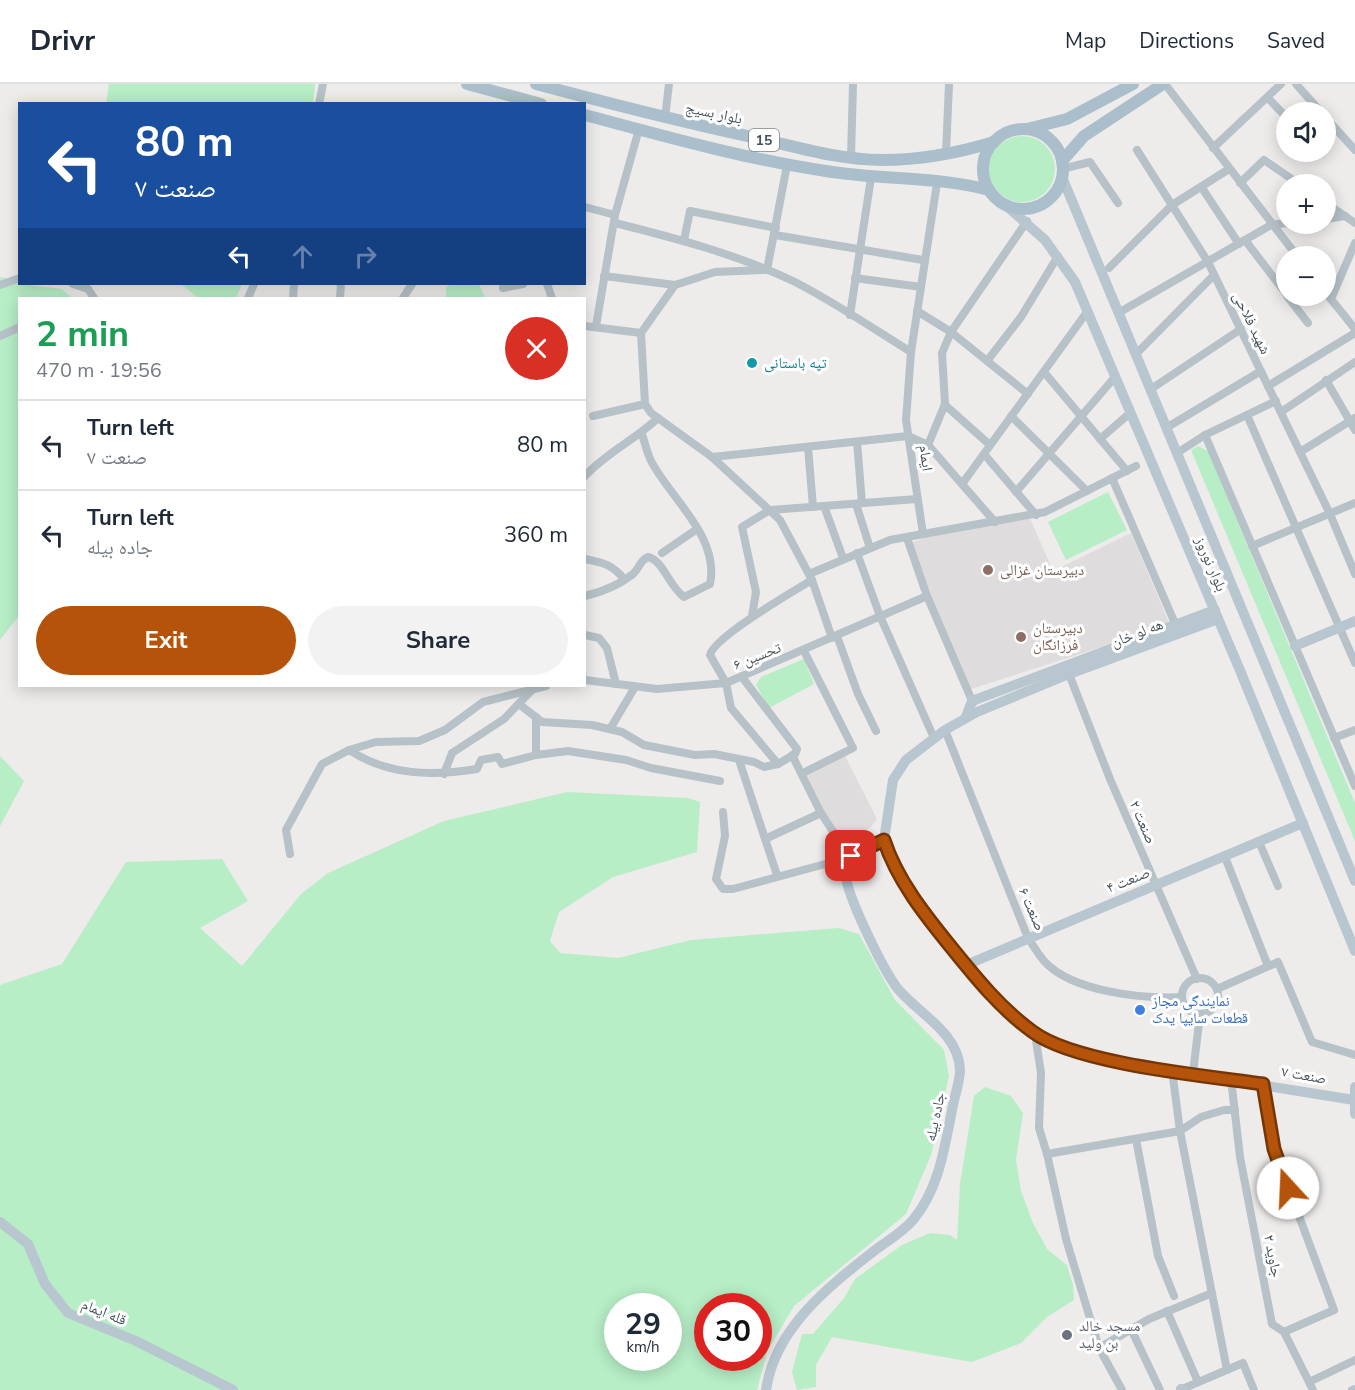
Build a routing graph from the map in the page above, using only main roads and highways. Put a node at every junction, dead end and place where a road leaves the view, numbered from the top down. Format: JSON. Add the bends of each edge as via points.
{"nodes":[{"id":1,"x":467,"y":84,"type":"edge"},
{"id":2,"x":536,"y":84,"type":"edge"},
{"id":3,"x":1133,"y":84,"type":"edge"},
{"id":4,"x":1164,"y":84,"type":"edge"},
{"id":5,"x":534,"y":102,"type":"edge"},
{"id":6,"x":586,"y":115,"type":"edge"},
{"id":7,"x":1072,"y":117,"type":"junction"},
{"id":8,"x":1026,"y":129,"type":"junction"},
{"id":9,"x":1084,"y":136,"type":"junction"},
{"id":10,"x":994,"y":141,"type":"junction"},
{"id":11,"x":884,"y":160,"type":"junction"},
{"id":12,"x":1062,"y":169,"type":"junction"},
{"id":13,"x":884,"y":178,"type":"junction"},
{"id":14,"x":989,"y":190,"type":"junction"}],
"edges":[{"from":1,"to":5,"type":"main road"},
{"from":2,"to":11,"type":"main road","name":"بلوار بسیج","number":"15","via":[[665,118],[852,158]]},
{"from":3,"to":7,"type":"main road","number":"15"},
{"from":4,"to":9,"type":"main road"},
{"from":6,"to":13,"type":"main road","number":"15","via":[[787,165]]},
{"from":7,"to":8,"type":"main road","number":"15"},
{"from":7,"to":9,"type":"main road","via":[[1074,132]]},
{"from":8,"to":10,"type":"main road","number":"15","via":[[1014,130]]},
{"from":8,"to":12,"type":"main road","via":[[1053,143]]},
{"from":9,"to":12,"type":"main road"},
{"from":10,"to":11,"type":"main road","name":"بلوار بسیج","number":"15","via":[[946,153]]},
{"from":10,"to":14,"type":"main road","via":[[984,160],[984,181]]},
{"from":11,"to":13,"type":"main road"},
{"from":12,"to":14,"type":"main road","via":[[1057,189],[1038,206],[1010,209]]},
{"from":13,"to":14,"type":"main road","number":"15"}]}
